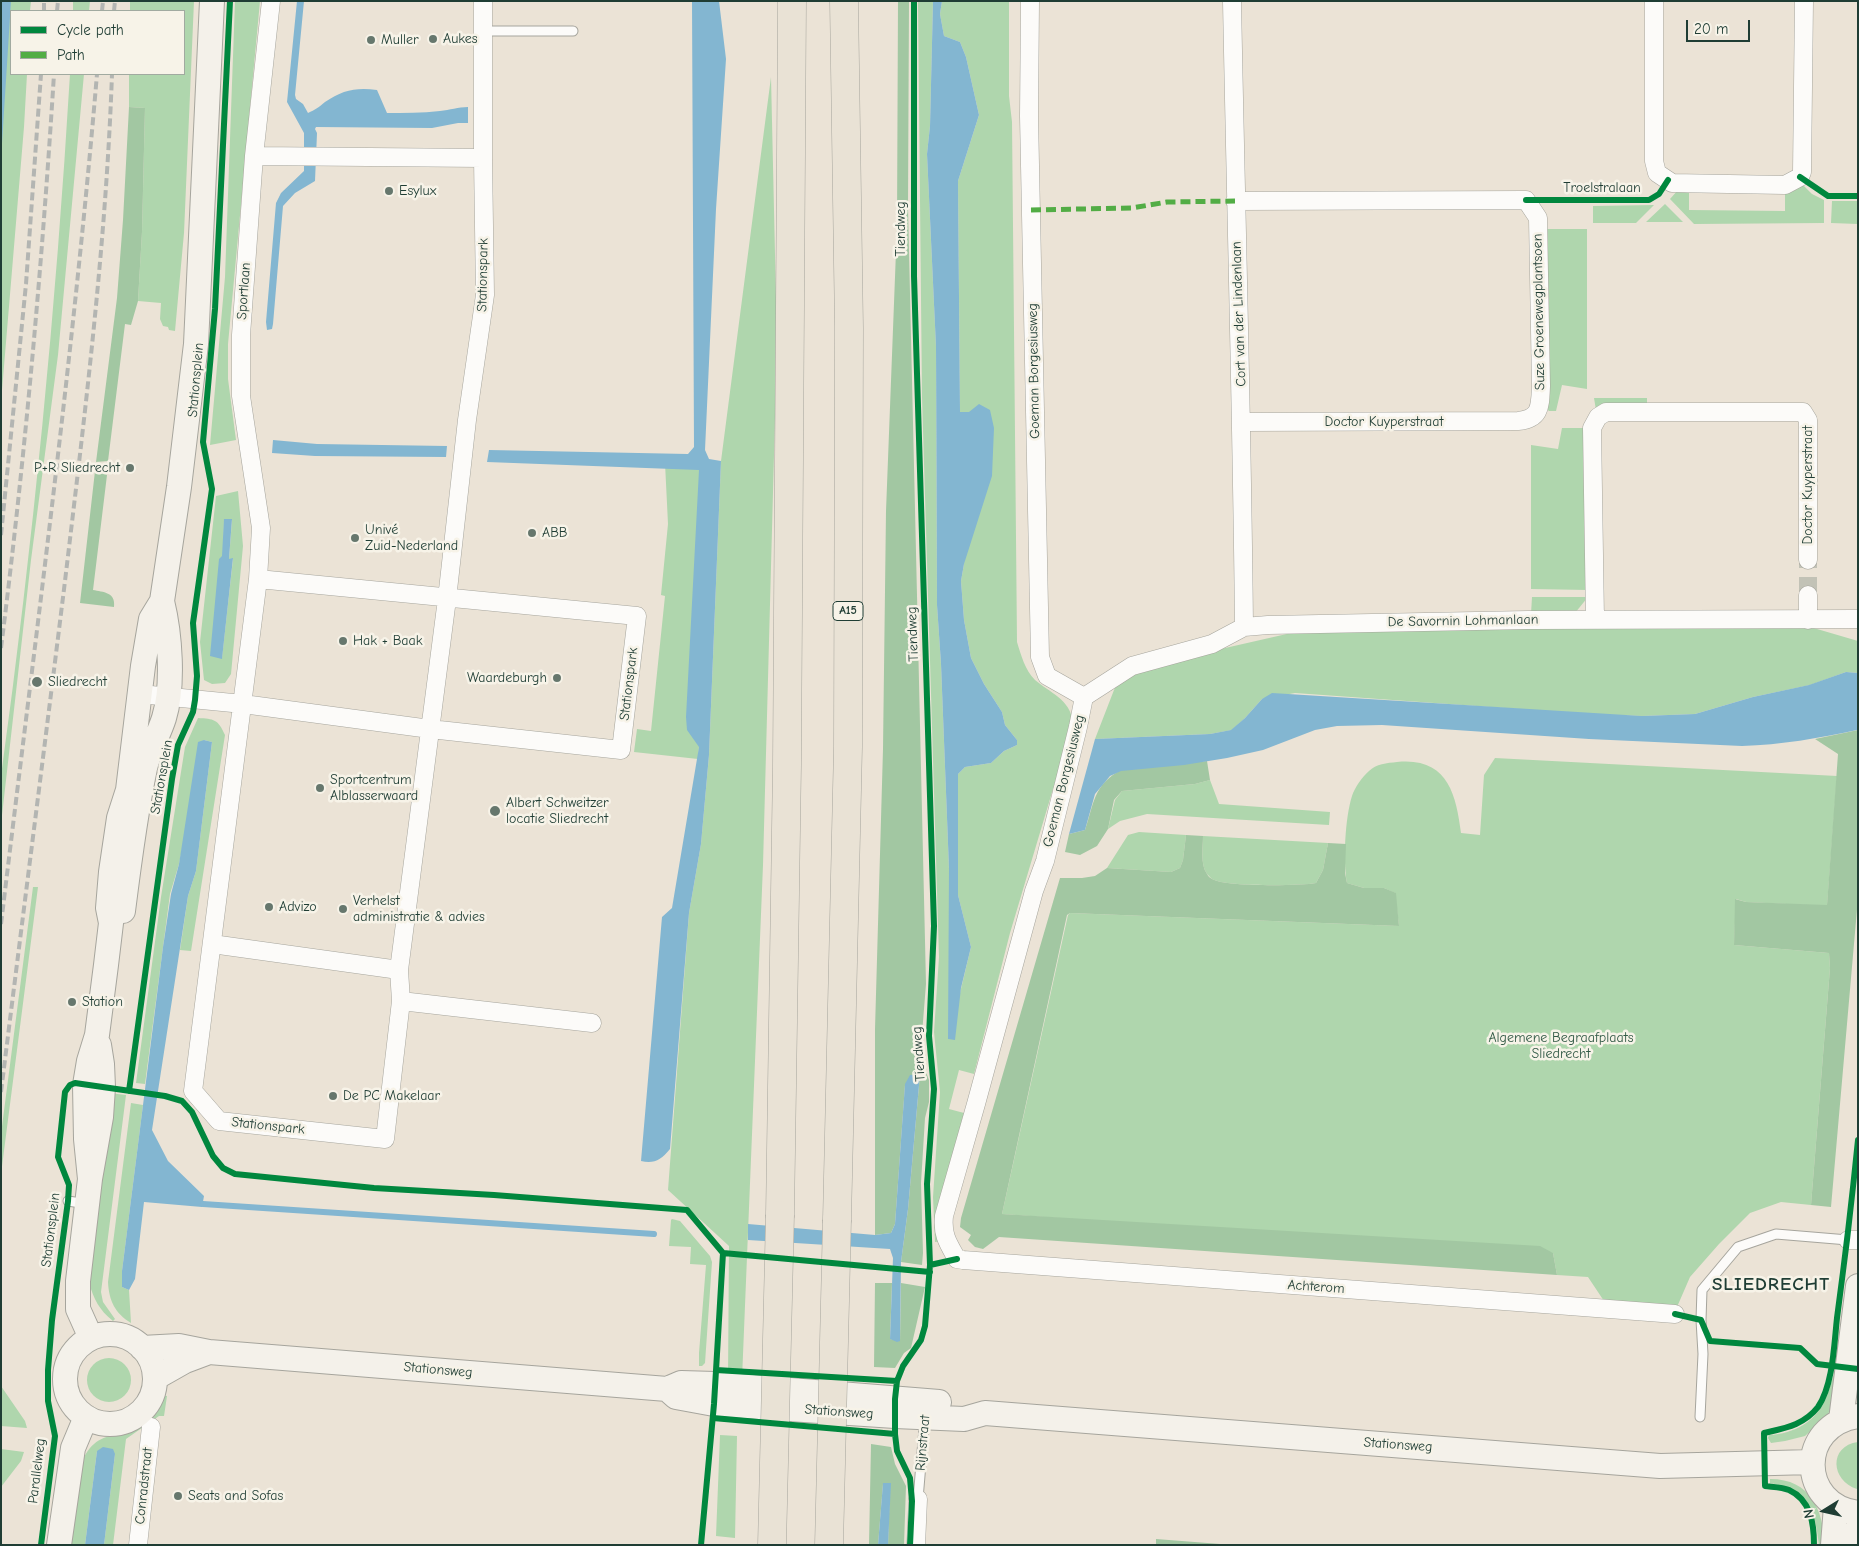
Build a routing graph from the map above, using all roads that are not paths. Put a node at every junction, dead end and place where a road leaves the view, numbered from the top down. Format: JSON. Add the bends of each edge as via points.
{"nodes":[{"id":1,"x":212,"y":1,"type":"edge"},
{"id":2,"x":271,"y":1,"type":"edge"},
{"id":3,"x":483,"y":1,"type":"edge"},
{"id":4,"x":792,"y":1,"type":"edge"},
{"id":5,"x":844,"y":1,"type":"edge"},
{"id":6,"x":1030,"y":1,"type":"edge"},
{"id":7,"x":1232,"y":1,"type":"edge"},
{"id":8,"x":1654,"y":1,"type":"edge"},
{"id":9,"x":1804,"y":1,"type":"edge"},
{"id":10,"x":483,"y":31,"type":"junction"},
{"id":11,"x":573,"y":31,"type":"dead end"},
{"id":12,"x":254,"y":156,"type":"junction"},
{"id":13,"x":483,"y":158,"type":"junction"},
{"id":14,"x":1235,"y":201,"type":"junction"},
{"id":15,"x":1526,"y":420,"type":"joint"},
{"id":16,"x":1242,"y":422,"type":"junction"},
{"id":17,"x":1808,"y":560,"type":"tunnel mouth"},
{"id":18,"x":258,"y":579,"type":"junction"},
{"id":19,"x":1808,"y":595,"type":"tunnel mouth"},
{"id":20,"x":447,"y":599,"type":"junction"},
{"id":21,"x":162,"y":601,"type":"junction"},
{"id":22,"x":1858,"y":619,"type":"edge"},
{"id":23,"x":1594,"y":620,"type":"junction"},
{"id":24,"x":1808,"y":620,"type":"junction"},
{"id":25,"x":1244,"y":627,"type":"junction"},
{"id":26,"x":140,"y":694,"type":"junction"},
{"id":27,"x":167,"y":696,"type":"junction"},
{"id":28,"x":1084,"y":697,"type":"junction"},
{"id":29,"x":243,"y":704,"type":"junction"},
{"id":30,"x":430,"y":729,"type":"junction"},
{"id":31,"x":111,"y":923,"type":"junction"},
{"id":32,"x":212,"y":944,"type":"junction"},
{"id":33,"x":399,"y":970,"type":"junction"},
{"id":34,"x":402,"y":1001,"type":"junction"},
{"id":35,"x":592,"y":1023,"type":"dead end"},
{"id":36,"x":1853,"y":1240,"type":"edge"},
{"id":37,"x":957,"y":1260,"type":"joint"},
{"id":38,"x":1858,"y":1286,"type":"edge"},
{"id":39,"x":1675,"y":1314,"type":"dead end"},
{"id":40,"x":91,"y":1338,"type":"junction"},
{"id":41,"x":142,"y":1348,"type":"junction"},
{"id":42,"x":209,"y":1352,"type":"junction"},
{"id":43,"x":155,"y":1378,"type":"junction"},
{"id":44,"x":926,"y":1409,"type":"junction"},
{"id":45,"x":86,"y":1417,"type":"junction"},
{"id":46,"x":1700,"y":1417,"type":"dead end"},
{"id":47,"x":1849,"y":1418,"type":"edge"},
{"id":48,"x":151,"y":1427,"type":"dead end"},
{"id":49,"x":1812,"y":1462,"type":"junction"},
{"id":50,"x":918,"y":1499,"type":"joint"},
{"id":51,"x":1847,"y":1510,"type":"edge"},
{"id":52,"x":1858,"y":1528,"type":"edge"},
{"id":53,"x":59,"y":1545,"type":"edge"},
{"id":54,"x":138,"y":1545,"type":"edge"},
{"id":55,"x":772,"y":1545,"type":"edge"},
{"id":56,"x":829,"y":1545,"type":"edge"},
{"id":57,"x":916,"y":1545,"type":"edge"},
{"id":58,"x":1833,"y":1545,"type":"edge"},
{"id":59,"x":1857,"y":1545,"type":"edge"}],
"edges":[{"from":1,"to":21,"type":"main road","name":"Stationsplein","via":[[196,344]]},
{"from":2,"to":12,"type":"street","name":"Sportlaan"},
{"from":3,"to":10,"type":"street","name":"Stationspark"},
{"from":4,"to":55,"type":"highway","bridge":true,"via":[[788,746]]},
{"from":5,"to":56,"type":"highway","number":"A15","bridge":true,"via":[[849,328],[848,727]]},
{"from":6,"to":28,"type":"street","name":"Goeman Borgesiusweg","via":[[1029,125],[1040,657],[1047,676]]},
{"from":7,"to":14,"type":"street","name":"Cort van der Lindenlaan"},
{"from":8,"to":9,"type":"street","name":"Troelstralaan","via":[[1654,161],[1657,173],[1672,183],[1785,185],[1800,177],[1802,172]]},
{"from":10,"to":11,"type":"lane"},
{"from":10,"to":13,"type":"street","name":"Stationspark"},
{"from":12,"to":13,"type":"street"},
{"from":12,"to":18,"type":"street","name":"Sportlaan","via":[[241,335],[241,396],[261,528]]},
{"from":13,"to":20,"type":"street","name":"Stationspark","via":[[485,295]]},
{"from":14,"to":15,"type":"street","name":"Suze Groenewegplantsoen","via":[[1526,200],[1538,218],[1541,386],[1537,414]]},
{"from":14,"to":16,"type":"street","name":"Cort van der Lindenlaan"},
{"from":15,"to":16,"type":"street","name":"Doctor Kuyperstraat"},
{"from":16,"to":25,"type":"street","name":"Cort van der Lindenlaan"},
{"from":17,"to":23,"type":"street","name":"Doctor Kuyperstraat","via":[[1808,420],[1803,412],[1606,412],[1598,417],[1592,428]]},
{"from":18,"to":20,"type":"street","name":"Stationspark"},
{"from":18,"to":29,"type":"street","name":"Stationspark"},
{"from":19,"to":24,"type":"street"},
{"from":20,"to":30,"type":"street","name":"Stationspark"},
{"from":20,"to":30,"type":"street","name":"Stationspark","via":[[637,616],[622,750]]},
{"from":21,"to":26,"type":"main road","name":"Stationsplein","via":[[151,619]]},
{"from":21,"to":27,"type":"main road","name":"Stationsplein","via":[[168,640]]},
{"from":22,"to":24,"type":"street","name":"De Savornin Lohmanlaan"},
{"from":23,"to":24,"type":"street","name":"De Savornin Lohmanlaan"},
{"from":23,"to":25,"type":"street","name":"De Savornin Lohmanlaan","via":[[1268,624]]},
{"from":25,"to":28,"type":"street","name":"De Savornin Lohmanlaan","via":[[1212,644],[1132,666]]},
{"from":26,"to":27,"type":"street","name":"Stationspark"},
{"from":26,"to":31,"type":"main road","name":"Stationsplein","via":[[129,782],[119,818],[111,872],[108,908]]},
{"from":27,"to":29,"type":"street","name":"Stationspark"},
{"from":27,"to":31,"type":"main road","name":"Stationsplein","via":[[164,716],[146,765],[123,911]]},
{"from":28,"to":37,"type":"street","name":"Goeman Borgesiusweg","via":[[1044,861],[944,1216],[943,1229]]},
{"from":29,"to":30,"type":"street","name":"Stationspark"},
{"from":29,"to":32,"type":"street","name":"Stationspark"},
{"from":30,"to":33,"type":"street","name":"Stationspark"},
{"from":31,"to":40,"type":"main road","name":"Stationsplein","via":[[97,1035],[88,1061],[85,1085],[90,1179],[78,1202],[78,1309]]},
{"from":32,"to":33,"type":"street"},
{"from":32,"to":34,"type":"street","name":"Stationspark","via":[[193,1091],[219,1121],[385,1139]]},
{"from":33,"to":34,"type":"street","name":"Stationspark"},
{"from":34,"to":35,"type":"street"},
{"from":36,"to":46,"type":"lane","via":[[1776,1234],[1738,1247],[1702,1290],[1704,1354]]},
{"from":37,"to":39,"type":"street","name":"Achterom"},
{"from":38,"to":47,"type":"main road"},
{"from":40,"to":41,"type":"main road","via":[[118,1335]]},
{"from":40,"to":45,"type":"main road","via":[[72,1354],[65,1376],[70,1400]]},
{"from":41,"to":42,"type":"main road","name":"Stationsweg","via":[[179,1346]]},
{"from":41,"to":43,"type":"main road","via":[[149,1357]]},
{"from":42,"to":43,"type":"main road","name":"Stationsweg"},
{"from":42,"to":44,"type":"main road","name":"Stationsweg","via":[[667,1389],[676,1397],[714,1404]]},
{"from":43,"to":45,"type":"main road","via":[[153,1394],[145,1408],[125,1422],[101,1423]]},
{"from":44,"to":49,"type":"main road","name":"Stationsweg","via":[[965,1404],[985,1413],[1660,1466]]},
{"from":44,"to":50,"type":"lane","name":"Rijnstraat"},
{"from":45,"to":53,"type":"main road","via":[[73,1448]]},
{"from":47,"to":49,"type":"main road","via":[[1832,1425],[1818,1441]]},
{"from":48,"to":54,"type":"street","name":"Conradstraat"},
{"from":49,"to":51,"type":"main road","via":[[1821,1492]]},
{"from":50,"to":57,"type":"street","name":"Rijnstraat"},
{"from":51,"to":58,"type":"main road"},
{"from":52,"to":59,"type":"main road"}]}
